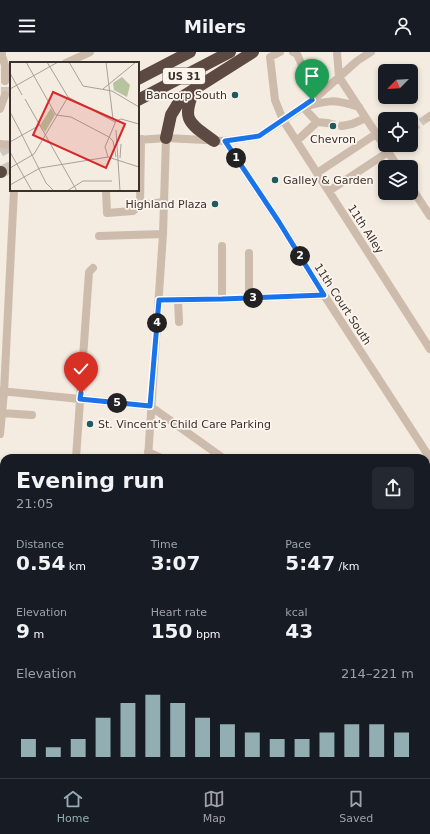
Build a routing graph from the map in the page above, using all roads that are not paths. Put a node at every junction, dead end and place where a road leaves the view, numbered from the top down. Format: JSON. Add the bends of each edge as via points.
{"nodes":[{"id":1,"x":2,"y":52,"type":"edge"},
{"id":2,"x":90,"y":52,"type":"edge"},
{"id":3,"x":190,"y":52,"type":"edge"},
{"id":4,"x":230,"y":52,"type":"edge"},
{"id":5,"x":253,"y":52,"type":"edge"},
{"id":6,"x":280,"y":52,"type":"edge"},
{"id":7,"x":293,"y":52,"type":"edge"},
{"id":8,"x":337,"y":52,"type":"edge"},
{"id":9,"x":371,"y":52,"type":"edge"},
{"id":10,"x":68,"y":62,"type":"edge"},
{"id":11,"x":8,"y":65,"type":"edge"},
{"id":12,"x":339,"y":76,"type":"junction"},
{"id":13,"x":139,"y":79,"type":"edge"},
{"id":14,"x":5,"y":82,"type":"tunnel mouth"},
{"id":15,"x":196,"y":88,"type":"junction"},
{"id":16,"x":5,"y":95,"type":"tunnel mouth"},
{"id":17,"x":316,"y":97,"type":"junction"},
{"id":18,"x":139,"y":99,"type":"edge"},
{"id":19,"x":303,"y":106,"type":"junction"},
{"id":20,"x":359,"y":106,"type":"junction"},
{"id":21,"x":0,"y":109,"type":"edge"},
{"id":22,"x":366,"y":118,"type":"junction"},
{"id":23,"x":283,"y":120,"type":"junction"},
{"id":24,"x":318,"y":122,"type":"junction"},
{"id":25,"x":327,"y":123,"type":"tunnel mouth"},
{"id":26,"x":342,"y":126,"type":"tunnel mouth"},
{"id":27,"x":376,"y":134,"type":"junction"},
{"id":28,"x":301,"y":137,"type":"dead end"},
{"id":29,"x":378,"y":137,"type":"edge"},
{"id":30,"x":166,"y":138,"type":"junction"},
{"id":31,"x":139,"y":139,"type":"edge"},
{"id":32,"x":220,"y":141,"type":"junction"},
{"id":33,"x":0,"y":144,"type":"edge"},
{"id":34,"x":10,"y":145,"type":"edge"},
{"id":35,"x":382,"y":152,"type":"edge"},
{"id":36,"x":317,"y":173,"type":"junction"},
{"id":37,"x":14,"y":191,"type":"edge"},
{"id":38,"x":106,"y":191,"type":"edge"},
{"id":39,"x":329,"y":192,"type":"junction"},
{"id":40,"x":418,"y":198,"type":"edge"},
{"id":41,"x":164,"y":202,"type":"junction"},
{"id":42,"x":140,"y":205,"type":"junction"},
{"id":43,"x":430,"y":216,"type":"edge"},
{"id":44,"x":163,"y":234,"type":"junction"},
{"id":45,"x":99,"y":236,"type":"dead end"},
{"id":46,"x":222,"y":246,"type":"dead end"},
{"id":47,"x":249,"y":253,"type":"dead end"},
{"id":48,"x":93,"y":268,"type":"dead end"},
{"id":49,"x":324,"y":295,"type":"junction"},
{"id":50,"x":0,"y":297,"type":"edge"},
{"id":51,"x":10,"y":298,"type":"junction"},
{"id":52,"x":249,"y":298,"type":"junction"},
{"id":53,"x":222,"y":299,"type":"junction"},
{"id":54,"x":159,"y":300,"type":"junction"},
{"id":55,"x":178,"y":300,"type":"junction"},
{"id":56,"x":179,"y":322,"type":"dead end"},
{"id":57,"x":429,"y":345,"type":"edge"},
{"id":58,"x":2,"y":392,"type":"edge"},
{"id":59,"x":80,"y":399,"type":"junction"},
{"id":60,"x":150,"y":406,"type":"junction"},
{"id":61,"x":2,"y":412,"type":"junction"},
{"id":62,"x":32,"y":415,"type":"dead end"},
{"id":63,"x":0,"y":434,"type":"edge"},
{"id":64,"x":76,"y":454,"type":"edge"},
{"id":65,"x":148,"y":454,"type":"edge"},
{"id":66,"x":217,"y":454,"type":"edge"},
{"id":67,"x":427,"y":454,"type":"edge"}],
"edges":[{"from":1,"to":11,"type":"street"},
{"from":2,"to":10,"type":"street"},
{"from":3,"to":13,"type":"highway","number":"US 31"},
{"from":4,"to":18,"type":"highway","number":"US 31"},
{"from":5,"to":15,"type":"highway"},
{"from":6,"to":23,"type":"street","name":"11th Alley","via":[[270,57],[275,100]]},
{"from":7,"to":17,"type":"street","via":[[297,54]]},
{"from":8,"to":12,"type":"street"},
{"from":9,"to":12,"type":"street"},
{"from":11,"to":14,"type":"street"},
{"from":12,"to":17,"type":"street"},
{"from":12,"to":20,"type":"street"},
{"from":15,"to":30,"type":"highway","via":[[182,97],[171,115]]},
{"from":15,"to":32,"type":"highway","via":[[188,106],[190,119],[195,126]]},
{"from":16,"to":21,"type":"street"},
{"from":17,"to":19,"type":"street"},
{"from":19,"to":20,"type":"street","via":[[326,100],[338,100]]},
{"from":19,"to":23,"type":"street"},
{"from":19,"to":24,"type":"street"},
{"from":20,"to":22,"type":"street"},
{"from":22,"to":26,"type":"street"},
{"from":22,"to":27,"type":"street"},
{"from":23,"to":32,"type":"street","via":[[259,136]]},
{"from":23,"to":36,"type":"street","name":"11th Alley"},
{"from":24,"to":25,"type":"street"},
{"from":24,"to":28,"type":"street"},
{"from":27,"to":29,"type":"street"},
{"from":27,"to":36,"type":"street"},
{"from":30,"to":31,"type":"street"},
{"from":30,"to":32,"type":"street"},
{"from":30,"to":41,"type":"street"},
{"from":31,"to":42,"type":"street"},
{"from":32,"to":49,"type":"street","name":"11th Court South","via":[[279,222]]},
{"from":33,"to":34,"type":"street"},
{"from":35,"to":39,"type":"street"},
{"from":36,"to":39,"type":"street","name":"11th Alley"},
{"from":37,"to":51,"type":"street"},
{"from":38,"to":42,"type":"street","via":[[107,213],[133,211]]},
{"from":39,"to":57,"type":"street","name":"11th Alley"},
{"from":40,"to":43,"type":"street"},
{"from":41,"to":42,"type":"street"},
{"from":41,"to":44,"type":"street"},
{"from":44,"to":45,"type":"street"},
{"from":44,"to":54,"type":"street"},
{"from":46,"to":53,"type":"street"},
{"from":47,"to":52,"type":"street"},
{"from":48,"to":59,"type":"street","via":[[89,272]]},
{"from":49,"to":52,"type":"street"},
{"from":49,"to":67,"type":"street","name":"11th Court South"},
{"from":50,"to":51,"type":"street"},
{"from":51,"to":58,"type":"street"},
{"from":52,"to":53,"type":"street"},
{"from":53,"to":55,"type":"street"},
{"from":54,"to":55,"type":"street"},
{"from":54,"to":60,"type":"street"},
{"from":55,"to":56,"type":"street"},
{"from":58,"to":59,"type":"street"},
{"from":58,"to":61,"type":"street"},
{"from":59,"to":60,"type":"street"},
{"from":59,"to":64,"type":"street"},
{"from":60,"to":65,"type":"street"},
{"from":60,"to":66,"type":"street"},
{"from":61,"to":62,"type":"street"},
{"from":61,"to":63,"type":"street"}]}
